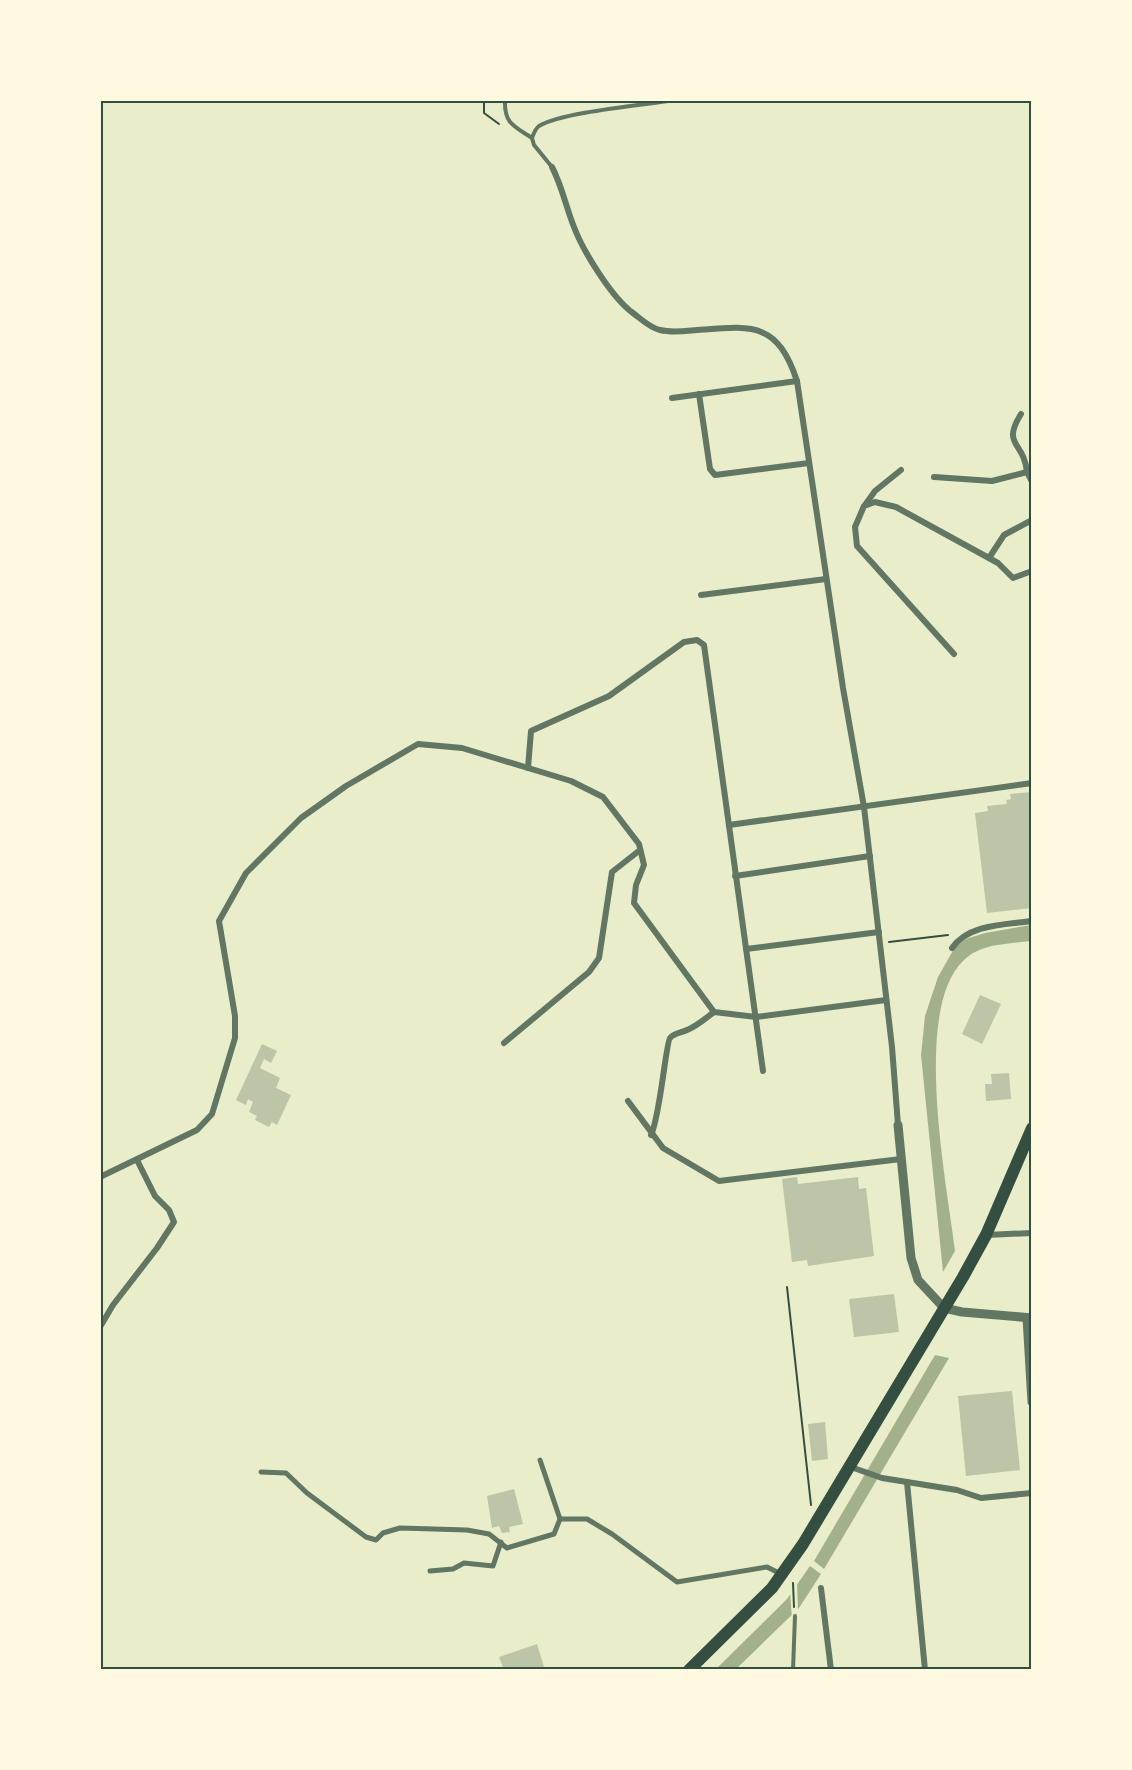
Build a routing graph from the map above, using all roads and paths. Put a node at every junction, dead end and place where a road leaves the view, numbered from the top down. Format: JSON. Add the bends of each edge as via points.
{"nodes":[{"id":1,"x":484,"y":100,"type":"edge"},
{"id":2,"x":505,"y":100,"type":"edge"},
{"id":3,"x":675,"y":100,"type":"edge"},
{"id":4,"x":513,"y":125,"type":"junction"},
{"id":5,"x":532,"y":138,"type":"junction"},
{"id":6,"x":552,"y":167,"type":"joint"},
{"id":7,"x":797,"y":381,"type":"junction"},
{"id":8,"x":699,"y":394,"type":"junction"},
{"id":9,"x":672,"y":398,"type":"dead end"},
{"id":10,"x":1021,"y":414,"type":"dead end"},
{"id":11,"x":809,"y":463,"type":"junction"},
{"id":12,"x":901,"y":470,"type":"dead end"},
{"id":13,"x":1027,"y":472,"type":"junction"},
{"id":14,"x":934,"y":477,"type":"dead end"},
{"id":15,"x":1032,"y":482,"type":"edge"},
{"id":16,"x":864,"y":506,"type":"junction"},
{"id":17,"x":1032,"y":520,"type":"edge"},
{"id":18,"x":989,"y":558,"type":"junction"},
{"id":19,"x":1032,"y":571,"type":"edge"},
{"id":20,"x":826,"y":579,"type":"junction"},
{"id":21,"x":701,"y":595,"type":"dead end"},
{"id":22,"x":954,"y":654,"type":"dead end"},
{"id":23,"x":528,"y":768,"type":"junction"},
{"id":24,"x":1032,"y":783,"type":"edge"},
{"id":25,"x":864,"y":807,"type":"junction"},
{"id":26,"x":729,"y":825,"type":"junction"},
{"id":27,"x":640,"y":849,"type":"junction"},
{"id":28,"x":870,"y":856,"type":"junction"},
{"id":29,"x":735,"y":876,"type":"junction"},
{"id":30,"x":1032,"y":921,"type":"edge"},
{"id":31,"x":879,"y":932,"type":"junction"},
{"id":32,"x":948,"y":935,"type":"dead end"},
{"id":33,"x":880,"y":943,"type":"junction"},
{"id":34,"x":952,"y":948,"type":"dead end"},
{"id":35,"x":746,"y":949,"type":"junction"},
{"id":36,"x":886,"y":1000,"type":"junction"},
{"id":37,"x":714,"y":1012,"type":"junction"},
{"id":38,"x":756,"y":1017,"type":"junction"},
{"id":39,"x":504,"y":1043,"type":"dead end"},
{"id":40,"x":763,"y":1071,"type":"dead end"},
{"id":41,"x":628,"y":1101,"type":"dead end"},
{"id":42,"x":898,"y":1125,"type":"joint"},
{"id":43,"x":1032,"y":1128,"type":"edge"},
{"id":44,"x":651,"y":1135,"type":"junction"},
{"id":45,"x":901,"y":1159,"type":"junction"},
{"id":46,"x":138,"y":1160,"type":"junction"},
{"id":47,"x":100,"y":1177,"type":"edge"},
{"id":48,"x":1032,"y":1233,"type":"edge"},
{"id":49,"x":986,"y":1235,"type":"junction"},
{"id":50,"x":787,"y":1287,"type":"dead end"},
{"id":51,"x":944,"y":1308,"type":"junction"},
{"id":52,"x":1029,"y":1318,"type":"edge"},
{"id":53,"x":100,"y":1327,"type":"edge"},
{"id":54,"x":1032,"y":1402,"type":"edge"},
{"id":55,"x":540,"y":1460,"type":"dead end"},
{"id":56,"x":848,"y":1467,"type":"junction"},
{"id":57,"x":261,"y":1472,"type":"dead end"},
{"id":58,"x":907,"y":1482,"type":"junction"},
{"id":59,"x":1032,"y":1493,"type":"edge"},
{"id":60,"x":560,"y":1519,"type":"junction"},
{"id":61,"x":813,"y":1527,"type":"junction"},
{"id":62,"x":501,"y":1542,"type":"junction"},
{"id":63,"x":430,"y":1571,"type":"dead end"},
{"id":64,"x":782,"y":1575,"type":"junction"},
{"id":65,"x":793,"y":1584,"type":"dead end"},
{"id":66,"x":821,"y":1588,"type":"dead end"},
{"id":67,"x":795,"y":1616,"type":"joint"},
{"id":68,"x":689,"y":1670,"type":"edge"},
{"id":69,"x":793,"y":1670,"type":"edge"},
{"id":70,"x":831,"y":1670,"type":"edge"},
{"id":71,"x":925,"y":1670,"type":"edge"}],
"edges":[{"from":1,"to":4,"type":"path","via":[[484,113],[503,127]]},
{"from":2,"to":4,"type":"lane","via":[[504,114]]},
{"from":3,"to":5,"type":"lane","via":[[546,123],[536,128]]},
{"from":4,"to":5,"type":"lane"},
{"from":5,"to":6,"type":"lane"},
{"from":6,"to":7,"type":"street","via":[[575,230],[630,312],[667,332],[740,329],[771,335],[784,349]]},
{"from":7,"to":8,"type":"street"},
{"from":7,"to":11,"type":"street"},
{"from":8,"to":9,"type":"street"},
{"from":8,"to":11,"type":"street","via":[[710,469],[715,475]]},
{"from":10,"to":13,"type":"street","via":[[1011,429],[1011,437]]},
{"from":11,"to":20,"type":"street"},
{"from":12,"to":16,"type":"street","via":[[875,491]]},
{"from":13,"to":14,"type":"street","via":[[992,481]]},
{"from":13,"to":15,"type":"street"},
{"from":16,"to":18,"type":"street","via":[[875,502],[896,507]]},
{"from":16,"to":22,"type":"street","via":[[855,527],[857,546]]},
{"from":17,"to":18,"type":"street","via":[[1004,535]]},
{"from":18,"to":19,"type":"street","via":[[1013,578]]},
{"from":20,"to":21,"type":"street"},
{"from":20,"to":25,"type":"street"},
{"from":23,"to":26,"type":"street","via":[[531,731],[609,696],[684,642],[697,640],[704,645]]},
{"from":23,"to":27,"type":"street","via":[[603,797]]},
{"from":23,"to":46,"type":"street","via":[[462,748],[418,744],[323,802],[260,857],[246,873],[219,921],[235,1038],[212,1114],[197,1130]]},
{"from":24,"to":25,"type":"street"},
{"from":25,"to":26,"type":"street"},
{"from":25,"to":28,"type":"street"},
{"from":26,"to":29,"type":"street"},
{"from":27,"to":37,"type":"street","via":[[644,865],[634,903]]},
{"from":27,"to":39,"type":"street","via":[[612,872],[599,958],[590,972]]},
{"from":28,"to":29,"type":"street"},
{"from":28,"to":31,"type":"street"},
{"from":29,"to":35,"type":"street"},
{"from":30,"to":34,"type":"street","via":[[978,930],[958,940]]},
{"from":31,"to":33,"type":"street"},
{"from":31,"to":35,"type":"street"},
{"from":32,"to":33,"type":"path"},
{"from":33,"to":36,"type":"street"},
{"from":35,"to":38,"type":"street"},
{"from":36,"to":38,"type":"street"},
{"from":36,"to":42,"type":"street"},
{"from":37,"to":38,"type":"street"},
{"from":37,"to":44,"type":"street","via":[[667,1042],[662,1094]]},
{"from":38,"to":40,"type":"street"},
{"from":41,"to":44,"type":"street"},
{"from":42,"to":45,"type":"street"},
{"from":43,"to":49,"type":"highway"},
{"from":44,"to":45,"type":"street","via":[[671,1155],[724,1182]]},
{"from":45,"to":51,"type":"street","via":[[915,1273]]},
{"from":46,"to":47,"type":"street"},
{"from":46,"to":53,"type":"street","via":[[155,1196],[169,1210],[174,1222]]},
{"from":48,"to":49,"type":"street"},
{"from":49,"to":51,"type":"highway"},
{"from":50,"to":61,"type":"path"},
{"from":51,"to":52,"type":"street"},
{"from":51,"to":56,"type":"highway"},
{"from":52,"to":54,"type":"street"},
{"from":55,"to":60,"type":"street"},
{"from":56,"to":58,"type":"street"},
{"from":56,"to":61,"type":"highway"},
{"from":57,"to":62,"type":"street","via":[[286,1473],[366,1537],[376,1540],[383,1533],[416,1528],[489,1534]]},
{"from":58,"to":59,"type":"street","via":[[981,1498]]},
{"from":58,"to":71,"type":"street"},
{"from":60,"to":62,"type":"street","via":[[555,1534],[507,1548]]},
{"from":60,"to":64,"type":"street","via":[[587,1519],[677,1582],[767,1567]]},
{"from":61,"to":64,"type":"highway"},
{"from":62,"to":63,"type":"street","via":[[493,1566],[464,1563],[453,1569]]},
{"from":64,"to":68,"type":"highway"},
{"from":65,"to":67,"type":"path"},
{"from":66,"to":70,"type":"street"},
{"from":67,"to":69,"type":"lane"}]}
